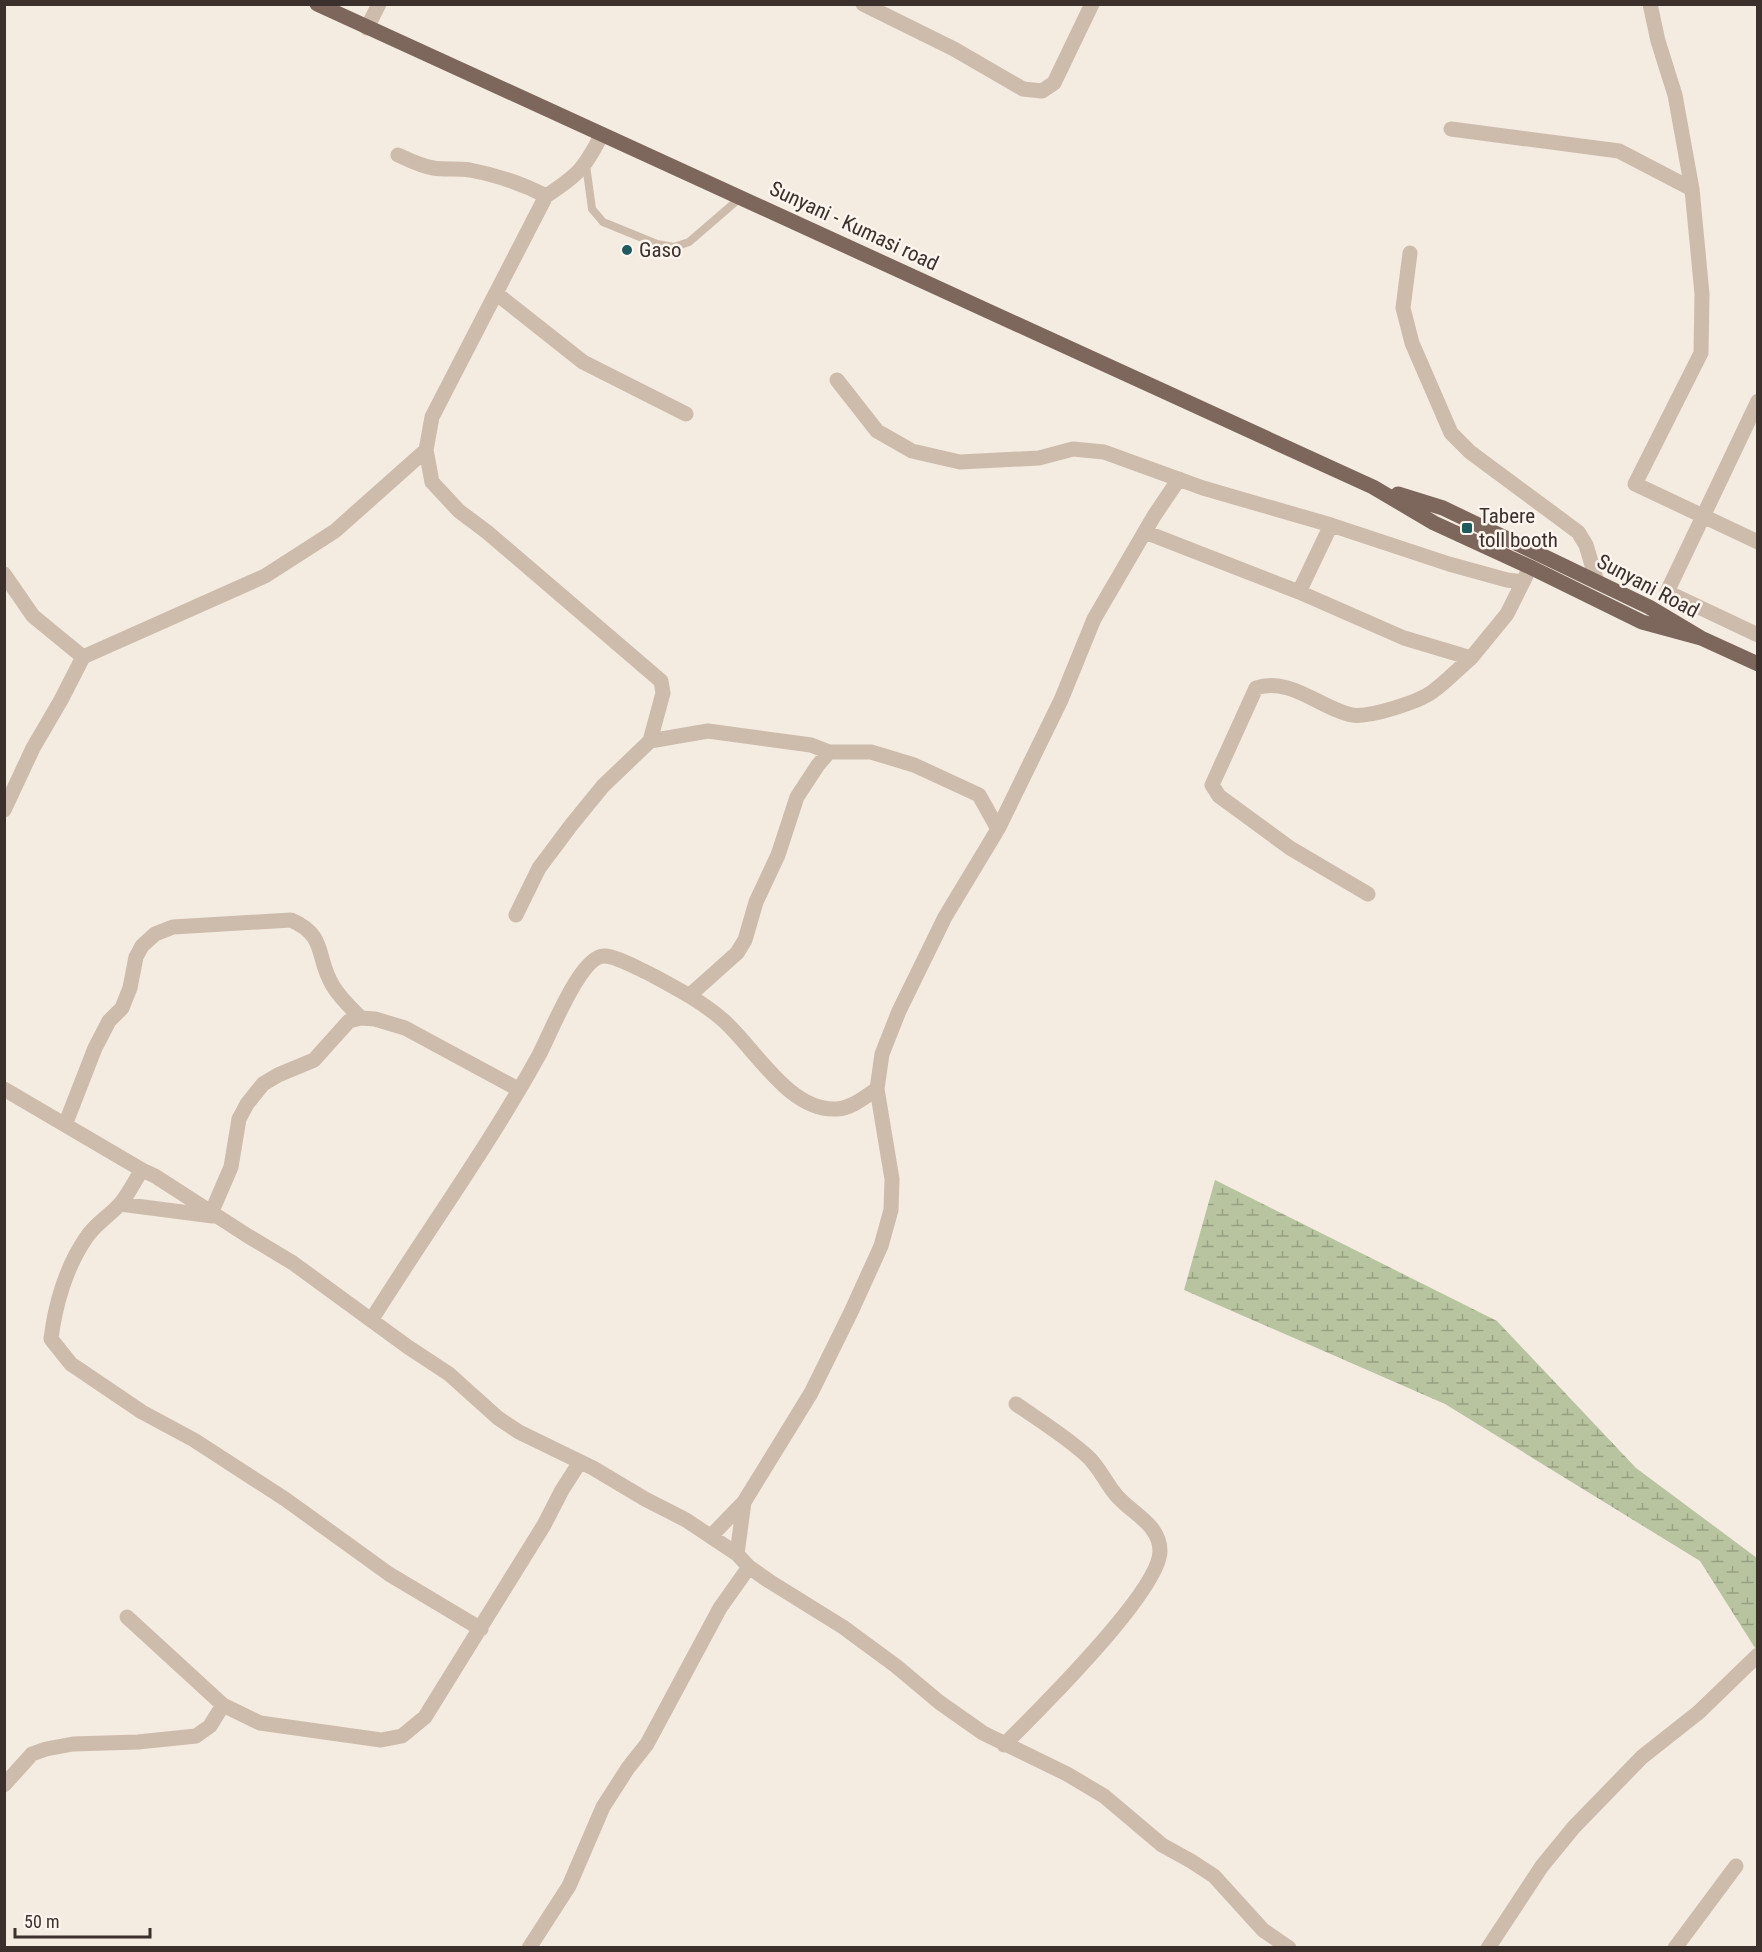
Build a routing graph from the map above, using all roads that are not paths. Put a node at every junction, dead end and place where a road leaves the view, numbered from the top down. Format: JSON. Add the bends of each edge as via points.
{"nodes":[{"id":1,"x":317,"y":4,"type":"edge"},
{"id":2,"x":379,"y":4,"type":"edge"},
{"id":3,"x":863,"y":4,"type":"edge"},
{"id":4,"x":1092,"y":4,"type":"edge"},
{"id":5,"x":1650,"y":4,"type":"edge"},
{"id":6,"x":367,"y":28,"type":"junction"},
{"id":7,"x":1451,"y":129,"type":"dead end"},
{"id":8,"x":602,"y":136,"type":"junction"},
{"id":9,"x":398,"y":154,"type":"dead end"},
{"id":10,"x":586,"y":165,"type":"junction"},
{"id":11,"x":1692,"y":189,"type":"junction"},
{"id":12,"x":546,"y":196,"type":"junction"},
{"id":13,"x":741,"y":197,"type":"junction"},
{"id":14,"x":1410,"y":253,"type":"dead end"},
{"id":15,"x":497,"y":294,"type":"junction"},
{"id":16,"x":837,"y":380,"type":"dead end"},
{"id":17,"x":1758,"y":401,"type":"edge"},
{"id":18,"x":686,"y":414,"type":"dead end"},
{"id":19,"x":426,"y":450,"type":"junction"},
{"id":20,"x":1179,"y":479,"type":"junction"},
{"id":21,"x":1373,"y":487,"type":"junction"},
{"id":22,"x":1703,"y":516,"type":"junction"},
{"id":23,"x":1331,"y":525,"type":"junction"},
{"id":24,"x":1145,"y":532,"type":"junction"},
{"id":25,"x":1758,"y":542,"type":"edge"},
{"id":26,"x":1530,"y":567,"type":"junction"},
{"id":27,"x":4,"y":574,"type":"edge"},
{"id":28,"x":1523,"y":582,"type":"junction"},
{"id":29,"x":1597,"y":582,"type":"junction"},
{"id":30,"x":1299,"y":592,"type":"junction"},
{"id":31,"x":1758,"y":635,"type":"edge"},
{"id":32,"x":1701,"y":638,"type":"junction"},
{"id":33,"x":83,"y":657,"type":"junction"},
{"id":34,"x":1471,"y":658,"type":"junction"},
{"id":35,"x":1758,"y":664,"type":"edge"},
{"id":36,"x":650,"y":741,"type":"junction"},
{"id":37,"x":829,"y":752,"type":"junction"},
{"id":38,"x":4,"y":810,"type":"edge"},
{"id":39,"x":998,"y":830,"type":"junction"},
{"id":40,"x":1368,"y":894,"type":"dead end"},
{"id":41,"x":516,"y":915,"type":"dead end"},
{"id":42,"x":690,"y":995,"type":"junction"},
{"id":43,"x":361,"y":1018,"type":"junction"},
{"id":44,"x":4,"y":1089,"type":"edge"},
{"id":45,"x":518,"y":1089,"type":"junction"},
{"id":46,"x":877,"y":1089,"type":"junction"},
{"id":47,"x":64,"y":1125,"type":"junction"},
{"id":48,"x":142,"y":1170,"type":"junction"},
{"id":49,"x":120,"y":1204,"type":"junction"},
{"id":50,"x":216,"y":1214,"type":"junction"},
{"id":51,"x":372,"y":1319,"type":"junction"},
{"id":52,"x":1016,"y":1404,"type":"dead end"},
{"id":53,"x":580,"y":1462,"type":"junction"},
{"id":54,"x":744,"y":1502,"type":"junction"},
{"id":55,"x":711,"y":1536,"type":"junction"},
{"id":56,"x":737,"y":1554,"type":"junction"},
{"id":57,"x":749,"y":1567,"type":"junction"},
{"id":58,"x":127,"y":1617,"type":"dead end"},
{"id":59,"x":481,"y":1629,"type":"junction"},
{"id":60,"x":1758,"y":1655,"type":"edge"},
{"id":61,"x":223,"y":1705,"type":"junction"},
{"id":62,"x":1004,"y":1744,"type":"junction"},
{"id":63,"x":4,"y":1785,"type":"edge"},
{"id":64,"x":1736,"y":1866,"type":"dead end"},
{"id":65,"x":529,"y":1947,"type":"edge"},
{"id":66,"x":1289,"y":1947,"type":"edge"},
{"id":67,"x":1488,"y":1947,"type":"edge"},
{"id":68,"x":1675,"y":1947,"type":"edge"}],
"edges":[{"from":1,"to":6,"type":"main road","name":"Sunyani - Kumasi road"},
{"from":2,"to":6,"type":"street"},
{"from":3,"to":4,"type":"street","via":[[1023,89],[1042,92],[1054,83]]},
{"from":5,"to":11,"type":"street","via":[[1675,95]]},
{"from":6,"to":8,"type":"main road","name":"Sunyani - Kumasi road"},
{"from":7,"to":11,"type":"street","via":[[1619,151]]},
{"from":8,"to":10,"type":"street"},
{"from":8,"to":13,"type":"main road","name":"Sunyani - Kumasi road"},
{"from":9,"to":12,"type":"street","via":[[432,168],[469,170],[501,178]]},
{"from":10,"to":12,"type":"street"},
{"from":10,"to":13,"type":"lane","via":[[592,209],[603,222],[674,247],[689,242]]},
{"from":11,"to":22,"type":"street","via":[[1702,294],[1701,353],[1635,484]]},
{"from":12,"to":15,"type":"street"},
{"from":13,"to":21,"type":"main road","name":"Sunyani - Kumasi road"},
{"from":14,"to":29,"type":"street","via":[[1403,308],[1412,343],[1451,432],[1470,452],[1578,532]]},
{"from":15,"to":18,"type":"street","via":[[583,362]]},
{"from":15,"to":19,"type":"street","via":[[432,417]]},
{"from":16,"to":20,"type":"street","via":[[877,431],[912,451],[960,462],[1039,458],[1073,449],[1104,452]]},
{"from":17,"to":22,"type":"street"},
{"from":19,"to":33,"type":"street","via":[[335,531],[265,576]]},
{"from":19,"to":36,"type":"street","via":[[432,482],[459,511],[661,681],[663,693]]},
{"from":20,"to":23,"type":"street"},
{"from":20,"to":24,"type":"street"},
{"from":21,"to":26,"type":"main road","name":"Sunyani Road","via":[[1434,523]]},
{"from":21,"to":29,"type":"main road","name":"Sunyani Road","via":[[1443,508]]},
{"from":22,"to":25,"type":"street"},
{"from":22,"to":31,"type":"street","via":[[1667,592]]},
{"from":23,"to":28,"type":"street","via":[[1449,564]]},
{"from":23,"to":30,"type":"street"},
{"from":24,"to":30,"type":"street"},
{"from":24,"to":39,"type":"street","via":[[1094,619],[1061,700]]},
{"from":26,"to":28,"type":"street"},
{"from":26,"to":32,"type":"main road","name":"Sunyani Road","via":[[1642,622]]},
{"from":27,"to":33,"type":"street","via":[[33,616]]},
{"from":28,"to":34,"type":"street","via":[[1507,614]]},
{"from":29,"to":32,"type":"main road","name":"Sunyani Road"},
{"from":30,"to":34,"type":"street","via":[[1404,638]]},
{"from":32,"to":35,"type":"main road"},
{"from":33,"to":38,"type":"street"},
{"from":34,"to":40,"type":"street","via":[[1430,693],[1373,715],[1353,715],[1281,686],[1267,684],[1256,688],[1212,785],[1219,796],[1290,848]]},
{"from":36,"to":37,"type":"street","via":[[708,731],[811,745]]},
{"from":36,"to":41,"type":"street","via":[[603,786],[572,824],[539,868]]},
{"from":37,"to":39,"type":"street","via":[[871,752],[914,765],[979,795]]},
{"from":37,"to":42,"type":"street","via":[[797,797],[745,940],[737,953]]},
{"from":39,"to":46,"type":"street","via":[[945,917],[904,1002],[882,1054]]},
{"from":42,"to":45,"type":"street","via":[[607,956],[597,957],[574,986]]},
{"from":42,"to":46,"type":"street","via":[[735,1031],[780,1083],[805,1101],[838,1109],[851,1106]]},
{"from":43,"to":45,"type":"street","via":[[405,1028]]},
{"from":43,"to":47,"type":"street","via":[[332,984],[315,936],[307,927],[291,920],[173,927],[155,934],[142,946],[122,1008],[95,1048]]},
{"from":43,"to":50,"type":"street","via":[[349,1021],[314,1060],[263,1084],[247,1104],[239,1119],[231,1167]]},
{"from":44,"to":47,"type":"street"},
{"from":45,"to":51,"type":"street"},
{"from":46,"to":54,"type":"street","via":[[892,1179],[891,1210],[881,1246],[811,1393]]},
{"from":47,"to":48,"type":"street"},
{"from":48,"to":49,"type":"street"},
{"from":48,"to":50,"type":"street"},
{"from":49,"to":50,"type":"street"},
{"from":49,"to":59,"type":"street","via":[[86,1238],[54,1313],[51,1339],[71,1364],[285,1499],[389,1574]]},
{"from":50,"to":51,"type":"street"},
{"from":51,"to":53,"type":"street","via":[[449,1374],[498,1418]]},
{"from":52,"to":62,"type":"street","via":[[1087,1455],[1116,1495],[1152,1528],[1160,1552],[1155,1571],[1130,1608],[1067,1682]]},
{"from":53,"to":55,"type":"street"},
{"from":53,"to":59,"type":"street"},
{"from":54,"to":55,"type":"street"},
{"from":54,"to":56,"type":"street"},
{"from":55,"to":56,"type":"street"},
{"from":56,"to":57,"type":"street"},
{"from":57,"to":62,"type":"street","via":[[843,1627],[939,1702]]},
{"from":57,"to":65,"type":"street","via":[[720,1608],[647,1744],[603,1807],[569,1886]]},
{"from":58,"to":61,"type":"street"},
{"from":59,"to":61,"type":"street","via":[[425,1718],[402,1736],[381,1740],[260,1723]]},
{"from":60,"to":67,"type":"street","via":[[1699,1712],[1642,1757],[1574,1827],[1542,1866]]},
{"from":61,"to":63,"type":"street","via":[[210,1726],[196,1736],[46,1749],[32,1754]]},
{"from":62,"to":66,"type":"street","via":[[1104,1796],[1162,1845],[1214,1876],[1263,1930]]},
{"from":64,"to":68,"type":"street"}]}
